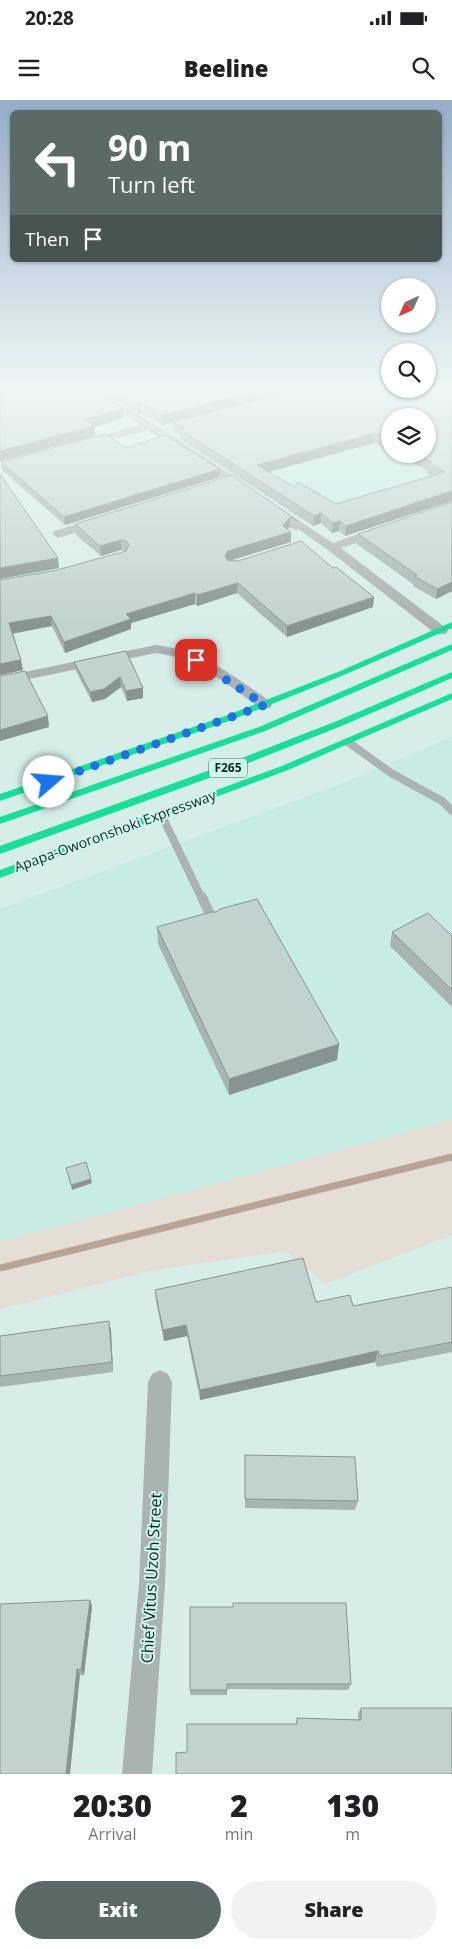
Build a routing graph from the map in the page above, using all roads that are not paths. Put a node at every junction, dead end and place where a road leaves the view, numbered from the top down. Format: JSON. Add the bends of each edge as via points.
{"nodes":[{"id":1,"x":217,"y":468,"type":"edge"},
{"id":2,"x":233,"y":479,"type":"junction"},
{"id":3,"x":214,"y":485,"type":"edge"},
{"id":4,"x":113,"y":517,"type":"edge"},
{"id":5,"x":387,"y":528,"type":"edge"},
{"id":6,"x":58,"y":534,"type":"dead end"},
{"id":7,"x":320,"y":539,"type":"junction"},
{"id":8,"x":302,"y":544,"type":"edge"},
{"id":9,"x":332,"y":547,"type":"junction"},
{"id":10,"x":452,"y":625,"type":"edge"},
{"id":11,"x":441,"y":631,"type":"junction"},
{"id":12,"x":452,"y":647,"type":"edge"},
{"id":13,"x":452,"y":675,"type":"edge"},
{"id":14,"x":0,"y":681,"type":"edge"},
{"id":15,"x":452,"y":696,"type":"edge"},
{"id":16,"x":265,"y":705,"type":"junction"},
{"id":17,"x":348,"y":742,"type":"junction"},
{"id":18,"x":0,"y":798,"type":"edge"},
{"id":19,"x":452,"y":811,"type":"edge"},
{"id":20,"x":162,"y":816,"type":"junction"},
{"id":21,"x":0,"y":821,"type":"edge"},
{"id":22,"x":0,"y":850,"type":"edge"},
{"id":23,"x":0,"y":874,"type":"edge"},
{"id":24,"x":214,"y":923,"type":"edge"},
{"id":25,"x":160,"y":1382,"type":"dead end"},
{"id":26,"x":137,"y":1774,"type":"edge"}],
"edges":[{"from":1,"to":2,"type":"street"},
{"from":2,"to":3,"type":"street"},
{"from":2,"to":7,"type":"street"},
{"from":4,"to":6,"type":"street"},
{"from":5,"to":9,"type":"street"},
{"from":7,"to":8,"type":"street"},
{"from":7,"to":9,"type":"street"},
{"from":9,"to":11,"type":"street"},
{"from":10,"to":11,"type":"main road"},
{"from":11,"to":16,"type":"main road"},
{"from":12,"to":21,"type":"main road","number":"F265","via":[[262,730]]},
{"from":13,"to":22,"type":"main road","name":"Apapa-Oworonshoki Expressway","number":"F265","via":[[377,710],[280,748]]},
{"from":14,"to":16,"type":"street","via":[[156,649],[171,649],[221,675]]},
{"from":15,"to":17,"type":"main road","name":"Apapa-Oworonshoki Expressway"},
{"from":16,"to":18,"type":"main road"},
{"from":17,"to":19,"type":"lane","via":[[391,773],[442,801]]},
{"from":17,"to":20,"type":"main road","name":"Apapa-Oworonshoki Expressway"},
{"from":20,"to":23,"type":"main road","name":"Apapa-Oworonshoki Expressway"},
{"from":20,"to":24,"type":"lane"},
{"from":25,"to":26,"type":"street","name":"Chief Vitus Uzoh Street","via":[[152,1584]]}]}
